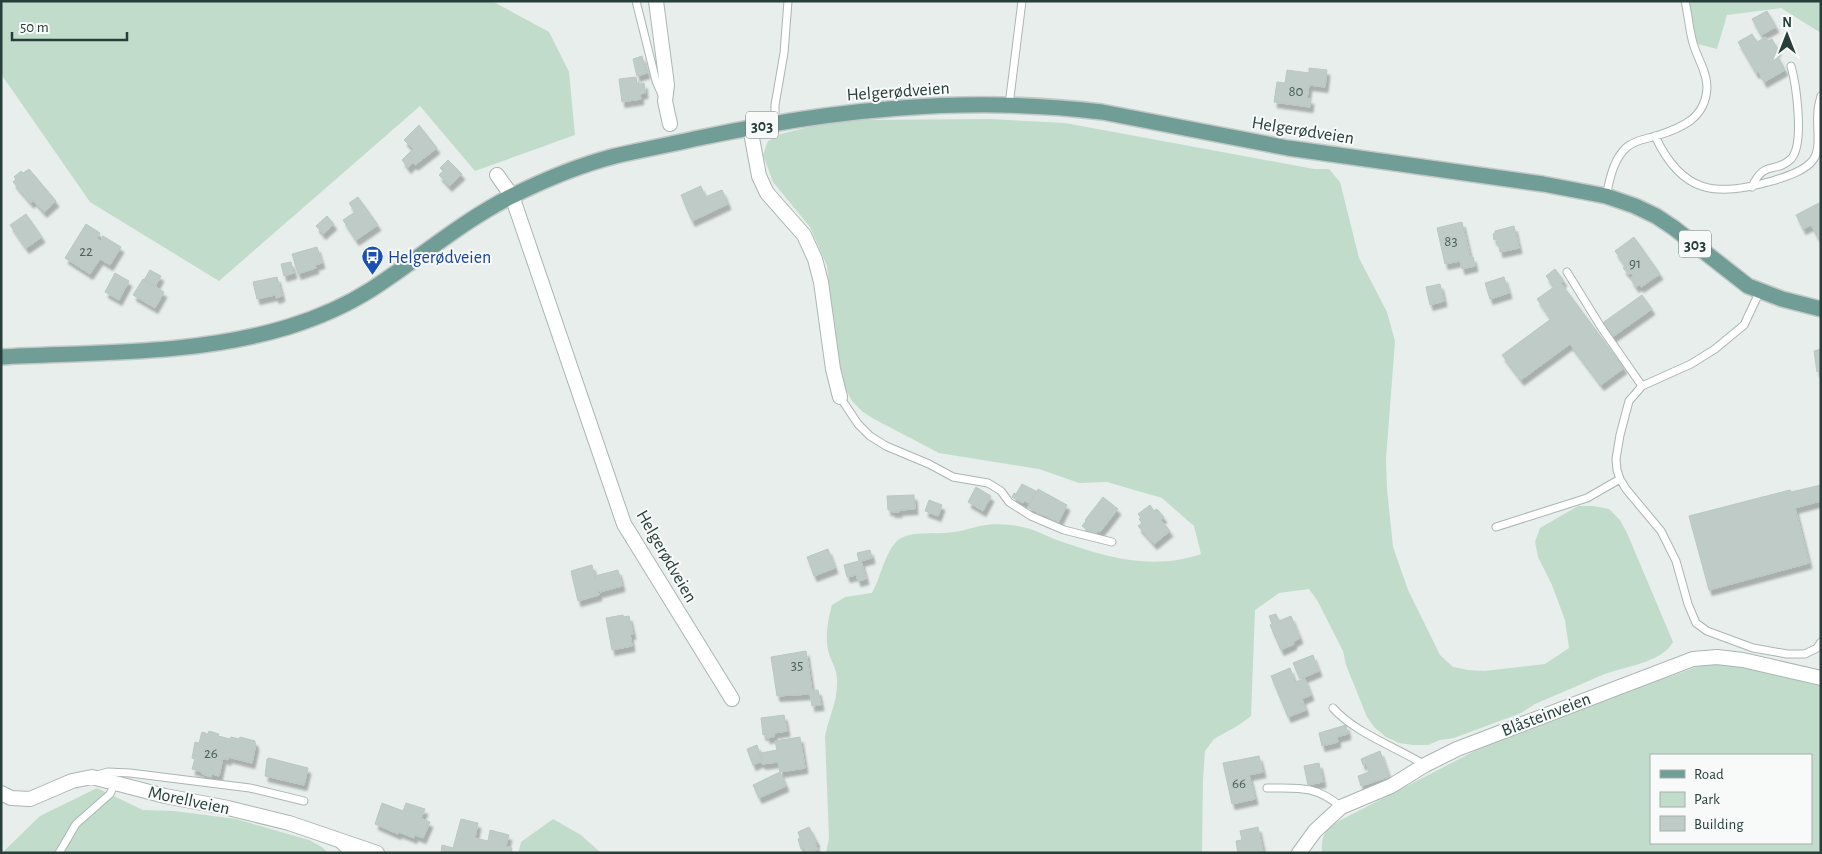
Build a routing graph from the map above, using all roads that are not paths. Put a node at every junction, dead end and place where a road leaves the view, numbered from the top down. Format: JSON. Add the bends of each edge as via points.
{"nodes":[{"id":1,"x":636,"y":1,"type":"edge"},
{"id":2,"x":656,"y":1,"type":"edge"},
{"id":3,"x":788,"y":1,"type":"edge"},
{"id":4,"x":1022,"y":1,"type":"edge"},
{"id":5,"x":1685,"y":1,"type":"edge"},
{"id":6,"x":1791,"y":66,"type":"dead end"},
{"id":7,"x":1821,"y":96,"type":"edge"},
{"id":8,"x":666,"y":102,"type":"junction"},
{"id":9,"x":1009,"y":105,"type":"junction"},
{"id":10,"x":775,"y":123,"type":"junction"},
{"id":11,"x":670,"y":124,"type":"dead end"},
{"id":12,"x":750,"y":127,"type":"junction"},
{"id":13,"x":1655,"y":136,"type":"junction"},
{"id":14,"x":497,"y":175,"type":"dead end"},
{"id":15,"x":1752,"y":187,"type":"junction"},
{"id":16,"x":512,"y":196,"type":"junction"},
{"id":17,"x":1606,"y":196,"type":"junction"},
{"id":18,"x":1567,"y":272,"type":"dead end"},
{"id":19,"x":1760,"y":291,"type":"junction"},
{"id":20,"x":1821,"y":309,"type":"edge"},
{"id":21,"x":1,"y":358,"type":"edge"},
{"id":22,"x":1642,"y":386,"type":"junction"},
{"id":23,"x":840,"y":397,"type":"joint"},
{"id":24,"x":1620,"y":479,"type":"junction"},
{"id":25,"x":1496,"y":528,"type":"dead end"},
{"id":26,"x":1112,"y":542,"type":"dead end"},
{"id":27,"x":1821,"y":642,"type":"edge"},
{"id":28,"x":1821,"y":678,"type":"edge"},
{"id":29,"x":732,"y":699,"type":"dead end"},
{"id":30,"x":1333,"y":708,"type":"dead end"},
{"id":31,"x":1425,"y":765,"type":"junction"},
{"id":32,"x":92,"y":777,"type":"junction"},
{"id":33,"x":115,"y":783,"type":"junction"},
{"id":34,"x":1267,"y":788,"type":"dead end"},
{"id":35,"x":1,"y":793,"type":"edge"},
{"id":36,"x":304,"y":801,"type":"dead end"},
{"id":37,"x":1341,"y":807,"type":"junction"},
{"id":38,"x":332,"y":836,"type":"junction"},
{"id":39,"x":58,"y":853,"type":"edge"},
{"id":40,"x":348,"y":853,"type":"edge"},
{"id":41,"x":377,"y":853,"type":"edge"},
{"id":42,"x":1299,"y":853,"type":"edge"}],
"edges":[{"from":1,"to":8,"type":"lane","via":[[656,81]]},
{"from":2,"to":8,"type":"street","via":[[667,84]]},
{"from":3,"to":10,"type":"lane"},
{"from":4,"to":9,"type":"lane"},
{"from":5,"to":13,"type":"lane","via":[[1692,40],[1705,73],[1705,98],[1695,117],[1681,127]]},
{"from":6,"to":15,"type":"lane","via":[[1798,103],[1795,152],[1791,159],[1779,166],[1762,171]]},
{"from":7,"to":15,"type":"lane","via":[[1818,148],[1814,159],[1806,167],[1783,178]]},
{"from":8,"to":11,"type":"street"},
{"from":9,"to":10,"type":"main road","name":"Helgerødveien","number":"303","via":[[879,110]]},
{"from":9,"to":17,"type":"main road","name":"Helgerødveien","number":"303","via":[[1102,112],[1288,148]]},
{"from":10,"to":12,"type":"main road","name":"Helgerødveien","number":"303"},
{"from":12,"to":16,"type":"main road","name":"Helgerødveien","number":"303","via":[[612,157]]},
{"from":12,"to":23,"type":"street","via":[[759,176],[768,193],[804,235],[815,259]]},
{"from":13,"to":15,"type":"lane","via":[[1681,175],[1698,184],[1721,190]]},
{"from":13,"to":17,"type":"lane","via":[[1627,147],[1616,161]]},
{"from":14,"to":16,"type":"street"},
{"from":16,"to":21,"type":"main road","name":"Helgerødveien","number":"303","via":[[470,220],[371,290],[331,311],[288,327],[214,344]]},
{"from":16,"to":29,"type":"street","name":"Helgerødveien","via":[[624,524]]},
{"from":17,"to":19,"type":"main road","name":"Helgerødveien","number":"303","via":[[1656,216],[1748,286]]},
{"from":18,"to":22,"type":"lane"},
{"from":19,"to":20,"type":"main road","name":"Helgerødveien","number":"303"},
{"from":19,"to":22,"type":"lane","via":[[1744,325],[1730,337],[1692,364]]},
{"from":22,"to":24,"type":"lane","via":[[1629,401],[1620,435],[1616,458]]},
{"from":23,"to":26,"type":"lane","via":[[858,424],[886,446],[953,477],[988,484],[1031,516],[1064,530]]},
{"from":24,"to":25,"type":"lane","via":[[1586,498]]},
{"from":24,"to":27,"type":"lane","via":[[1661,531],[1676,561],[1696,623],[1753,648],[1787,654],[1805,654]]},
{"from":28,"to":31,"type":"street","name":"Blåsteinveien","via":[[1717,656],[1693,659],[1457,748]]},
{"from":30,"to":31,"type":"lane","via":[[1360,730]]},
{"from":31,"to":37,"type":"street","name":"Blåsteinveien","via":[[1391,786]]},
{"from":32,"to":33,"type":"street","name":"Morellveien"},
{"from":32,"to":35,"type":"street","name":"Morellveien","via":[[72,781],[30,799],[11,798]]},
{"from":32,"to":36,"type":"lane","via":[[108,772],[130,773],[250,788]]},
{"from":33,"to":38,"type":"street","name":"Morellveien","via":[[228,808]]},
{"from":33,"to":39,"type":"lane","via":[[110,794],[76,824]]},
{"from":34,"to":37,"type":"lane","via":[[1314,790],[1330,796]]},
{"from":37,"to":42,"type":"street","name":"Blåsteinveien","via":[[1315,831]]},
{"from":38,"to":40,"type":"lane"},
{"from":38,"to":41,"type":"street","name":"Morellveien"}]}
